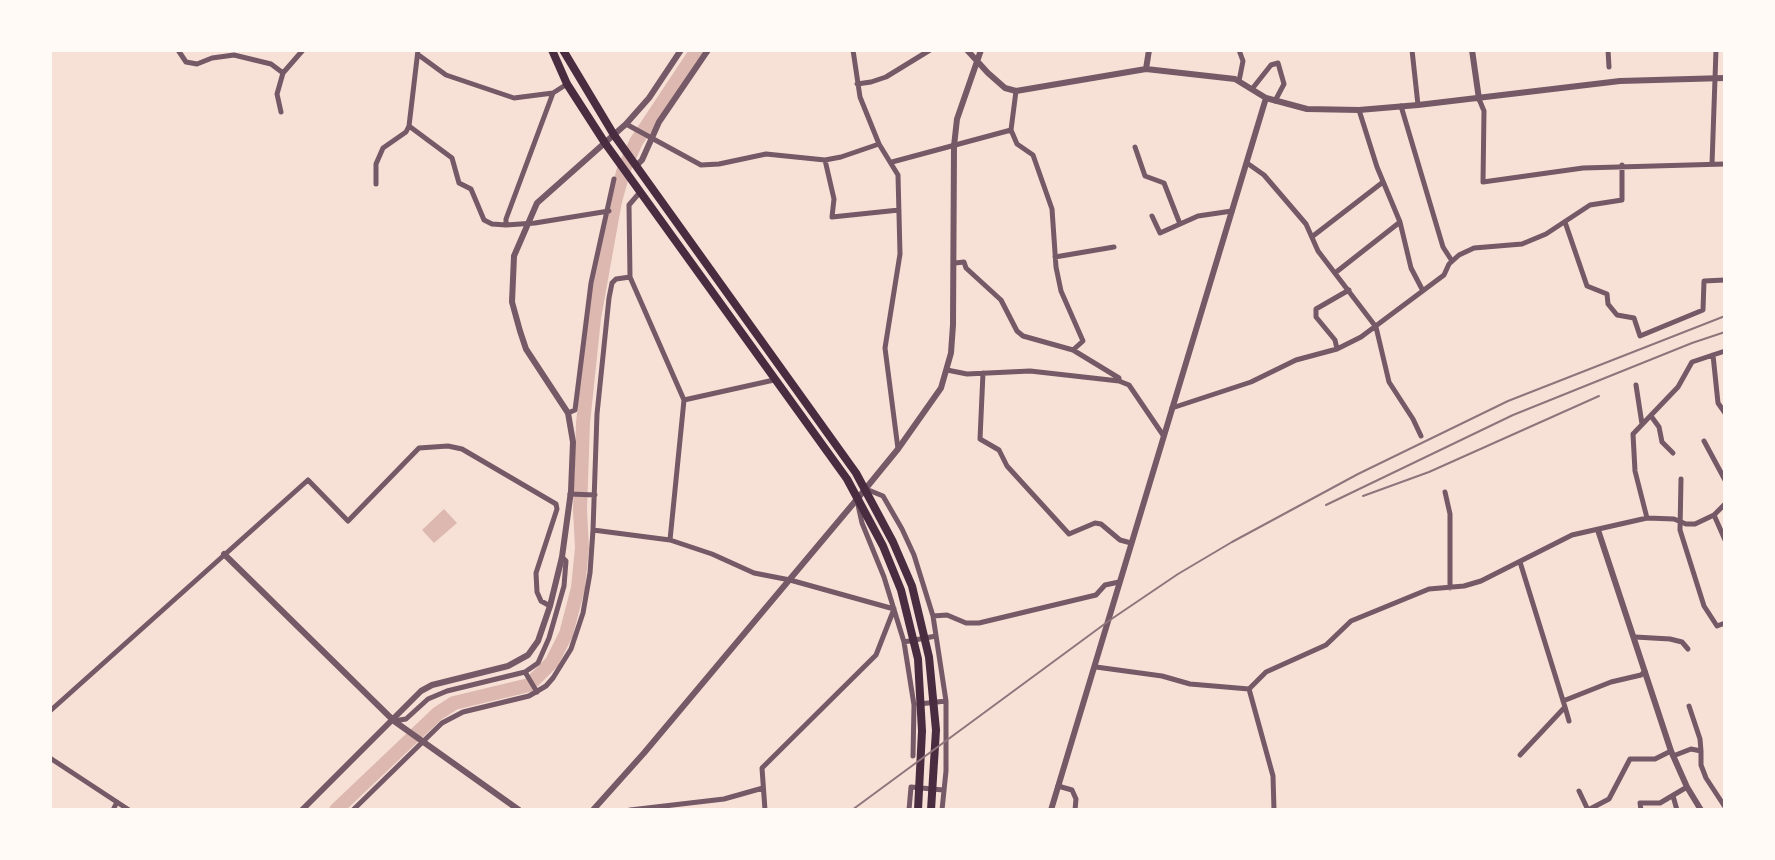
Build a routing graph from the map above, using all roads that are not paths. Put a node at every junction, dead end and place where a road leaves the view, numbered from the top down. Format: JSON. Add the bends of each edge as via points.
{"nodes":[{"id":1,"x":178,"y":50,"type":"edge"},
{"id":2,"x":303,"y":50,"type":"edge"},
{"id":3,"x":552,"y":50,"type":"edge"},
{"id":4,"x":563,"y":50,"type":"edge"},
{"id":5,"x":681,"y":50,"type":"edge"},
{"id":6,"x":708,"y":50,"type":"edge"},
{"id":7,"x":853,"y":50,"type":"edge"},
{"id":8,"x":930,"y":50,"type":"edge"},
{"id":9,"x":967,"y":50,"type":"edge"},
{"id":10,"x":981,"y":50,"type":"edge"},
{"id":11,"x":1149,"y":50,"type":"edge"},
{"id":12,"x":1239,"y":50,"type":"edge"},
{"id":13,"x":1412,"y":50,"type":"edge"},
{"id":14,"x":1472,"y":50,"type":"edge"},
{"id":15,"x":1608,"y":50,"type":"edge"},
{"id":16,"x":1716,"y":50,"type":"edge"},
{"id":17,"x":419,"y":52,"type":"edge"},
{"id":18,"x":977,"y":59,"type":"junction"},
{"id":19,"x":1609,"y":67,"type":"dead end"},
{"id":20,"x":1146,"y":69,"type":"junction"},
{"id":21,"x":283,"y":73,"type":"junction"},
{"id":22,"x":1721,"y":78,"type":"edge"},
{"id":23,"x":1239,"y":81,"type":"junction"},
{"id":24,"x":567,"y":84,"type":"junction"},
{"id":25,"x":857,"y":84,"type":"junction"},
{"id":26,"x":1252,"y":89,"type":"junction"},
{"id":27,"x":1016,"y":91,"type":"junction"},
{"id":28,"x":553,"y":93,"type":"junction"},
{"id":29,"x":1266,"y":98,"type":"junction"},
{"id":30,"x":1479,"y":99,"type":"junction"},
{"id":31,"x":1274,"y":101,"type":"junction"},
{"id":32,"x":1418,"y":105,"type":"junction"},
{"id":33,"x":1401,"y":106,"type":"junction"},
{"id":34,"x":1359,"y":110,"type":"junction"},
{"id":35,"x":281,"y":112,"type":"dead end"},
{"id":36,"x":626,"y":124,"type":"junction"},
{"id":37,"x":409,"y":126,"type":"junction"},
{"id":38,"x":1011,"y":130,"type":"junction"},
{"id":39,"x":614,"y":135,"type":"junction"},
{"id":40,"x":650,"y":136,"type":"junction"},
{"id":41,"x":605,"y":143,"type":"junction"},
{"id":42,"x":879,"y":144,"type":"junction"},
{"id":43,"x":954,"y":146,"type":"junction"},
{"id":44,"x":1135,"y":147,"type":"dead end"},
{"id":45,"x":825,"y":160,"type":"junction"},
{"id":46,"x":892,"y":162,"type":"junction"},
{"id":47,"x":1247,"y":163,"type":"junction"},
{"id":48,"x":1712,"y":164,"type":"junction"},
{"id":49,"x":1725,"y":164,"type":"edge"},
{"id":50,"x":1622,"y":165,"type":"junction"},
{"id":51,"x":636,"y":166,"type":"junction"},
{"id":52,"x":614,"y":179,"type":"dead end"},
{"id":53,"x":1383,"y":182,"type":"junction"},
{"id":54,"x":376,"y":184,"type":"dead end"},
{"id":55,"x":639,"y":188,"type":"junction"},
{"id":56,"x":899,"y":210,"type":"junction"},
{"id":57,"x":609,"y":211,"type":"junction"},
{"id":58,"x":1232,"y":211,"type":"junction"},
{"id":59,"x":1152,"y":216,"type":"dead end"},
{"id":60,"x":1400,"y":222,"type":"junction"},
{"id":61,"x":1565,"y":222,"type":"junction"},
{"id":62,"x":526,"y":224,"type":"junction"},
{"id":63,"x":1180,"y":224,"type":"junction"},
{"id":64,"x":506,"y":225,"type":"junction"},
{"id":65,"x":1313,"y":236,"type":"junction"},
{"id":66,"x":1114,"y":247,"type":"dead end"},
{"id":67,"x":1055,"y":257,"type":"junction"},
{"id":68,"x":1452,"y":261,"type":"junction"},
{"id":69,"x":955,"y":263,"type":"junction"},
{"id":70,"x":1335,"y":273,"type":"junction"},
{"id":71,"x":630,"y":277,"type":"junction"},
{"id":72,"x":1725,"y":280,"type":"edge"},
{"id":73,"x":1422,"y":289,"type":"junction"},
{"id":74,"x":1349,"y":290,"type":"junction"},
{"id":75,"x":1376,"y":327,"type":"junction"},
{"id":76,"x":1337,"y":349,"type":"junction"},
{"id":77,"x":1073,"y":350,"type":"junction"},
{"id":78,"x":1725,"y":351,"type":"edge"},
{"id":79,"x":1713,"y":355,"type":"junction"},
{"id":80,"x":947,"y":370,"type":"junction"},
{"id":81,"x":983,"y":373,"type":"junction"},
{"id":82,"x":775,"y":379,"type":"junction"},
{"id":83,"x":1119,"y":381,"type":"junction"},
{"id":84,"x":1636,"y":385,"type":"dead end"},
{"id":85,"x":684,"y":400,"type":"junction"},
{"id":86,"x":1171,"y":408,"type":"junction"},
{"id":87,"x":568,"y":413,"type":"junction"},
{"id":88,"x":1725,"y":413,"type":"edge"},
{"id":89,"x":1651,"y":416,"type":"junction"},
{"id":90,"x":1642,"y":425,"type":"junction"},
{"id":91,"x":1163,"y":435,"type":"junction"},
{"id":92,"x":1421,"y":436,"type":"dead end"},
{"id":93,"x":1704,"y":441,"type":"dead end"},
{"id":94,"x":898,"y":449,"type":"junction"},
{"id":95,"x":1673,"y":453,"type":"dead end"},
{"id":96,"x":1681,"y":479,"type":"dead end"},
{"id":97,"x":1725,"y":480,"type":"edge"},
{"id":98,"x":865,"y":489,"type":"junction"},
{"id":99,"x":1445,"y":492,"type":"dead end"},
{"id":100,"x":572,"y":494,"type":"junction"},
{"id":101,"x":595,"y":495,"type":"junction"},
{"id":102,"x":858,"y":498,"type":"junction"},
{"id":103,"x":1725,"y":504,"type":"edge"},
{"id":104,"x":1714,"y":515,"type":"junction"},
{"id":105,"x":1647,"y":518,"type":"junction"},
{"id":106,"x":1679,"y":520,"type":"junction"},
{"id":107,"x":593,"y":530,"type":"junction"},
{"id":108,"x":1598,"y":530,"type":"junction"},
{"id":109,"x":670,"y":540,"type":"junction"},
{"id":110,"x":1725,"y":540,"type":"edge"},
{"id":111,"x":1131,"y":543,"type":"junction"},
{"id":112,"x":224,"y":554,"type":"junction"},
{"id":113,"x":562,"y":557,"type":"junction"},
{"id":114,"x":1520,"y":562,"type":"junction"},
{"id":115,"x":790,"y":580,"type":"junction"},
{"id":116,"x":1119,"y":582,"type":"junction"},
{"id":117,"x":1450,"y":588,"type":"junction"},
{"id":118,"x":550,"y":606,"type":"junction"},
{"id":119,"x":894,"y":609,"type":"junction"},
{"id":120,"x":933,"y":616,"type":"junction"},
{"id":121,"x":1725,"y":623,"type":"edge"},
{"id":122,"x":936,"y":636,"type":"junction"},
{"id":123,"x":1635,"y":637,"type":"junction"},
{"id":124,"x":904,"y":642,"type":"junction"},
{"id":125,"x":1688,"y":649,"type":"dead end"},
{"id":126,"x":1096,"y":667,"type":"junction"},
{"id":127,"x":1645,"y":671,"type":"junction"},
{"id":128,"x":526,"y":674,"type":"junction"},
{"id":129,"x":1249,"y":689,"type":"junction"},
{"id":130,"x":537,"y":691,"type":"junction"},
{"id":131,"x":946,"y":701,"type":"junction"},
{"id":132,"x":1564,"y":704,"type":"junction"},
{"id":133,"x":914,"y":705,"type":"junction"},
{"id":134,"x":1689,"y":706,"type":"dead end"},
{"id":135,"x":50,"y":711,"type":"edge"},
{"id":136,"x":394,"y":721,"type":"junction"},
{"id":137,"x":1569,"y":721,"type":"dead end"},
{"id":138,"x":421,"y":740,"type":"junction"},
{"id":139,"x":1701,"y":751,"type":"junction"},
{"id":140,"x":1672,"y":754,"type":"junction"},
{"id":141,"x":1520,"y":755,"type":"dead end"},
{"id":142,"x":913,"y":756,"type":"dead end"},
{"id":143,"x":50,"y":758,"type":"edge"},
{"id":144,"x":1058,"y":786,"type":"junction"},
{"id":145,"x":1687,"y":787,"type":"junction"},
{"id":146,"x":763,"y":788,"type":"junction"},
{"id":147,"x":943,"y":790,"type":"junction"},
{"id":148,"x":1579,"y":791,"type":"dead end"},
{"id":149,"x":1673,"y":796,"type":"junction"},
{"id":150,"x":117,"y":802,"type":"junction"},
{"id":151,"x":1725,"y":807,"type":"edge"},
{"id":152,"x":113,"y":810,"type":"edge"},
{"id":153,"x":129,"y":810,"type":"edge"},
{"id":154,"x":302,"y":810,"type":"edge"},
{"id":155,"x":353,"y":810,"type":"edge"},
{"id":156,"x":519,"y":810,"type":"edge"},
{"id":157,"x":593,"y":810,"type":"edge"},
{"id":158,"x":630,"y":810,"type":"edge"},
{"id":159,"x":765,"y":810,"type":"edge"},
{"id":160,"x":909,"y":810,"type":"edge"},
{"id":161,"x":918,"y":810,"type":"edge"},
{"id":162,"x":931,"y":810,"type":"edge"},
{"id":163,"x":942,"y":810,"type":"edge"},
{"id":164,"x":1051,"y":810,"type":"edge"},
{"id":165,"x":1075,"y":810,"type":"edge"},
{"id":166,"x":1274,"y":810,"type":"edge"},
{"id":167,"x":1588,"y":810,"type":"edge"},
{"id":168,"x":1641,"y":810,"type":"edge"},
{"id":169,"x":1677,"y":810,"type":"edge"},
{"id":170,"x":1701,"y":810,"type":"edge"}],
"edges":[{"from":1,"to":21,"type":"street","via":[[186,62],[234,55],[271,64]]},
{"from":2,"to":21,"type":"street"},
{"from":3,"to":24,"type":"highway"},
{"from":4,"to":39,"type":"highway"},
{"from":5,"to":36,"type":"street"},
{"from":6,"to":40,"type":"street"},
{"from":7,"to":25,"type":"street"},
{"from":8,"to":25,"type":"street","via":[[886,77]]},
{"from":9,"to":18,"type":"street"},
{"from":10,"to":18,"type":"street"},
{"from":11,"to":20,"type":"street"},
{"from":12,"to":23,"type":"street"},
{"from":13,"to":32,"type":"street"},
{"from":14,"to":30,"type":"street"},
{"from":15,"to":19,"type":"street"},
{"from":16,"to":22,"type":"street"},
{"from":17,"to":28,"type":"street","via":[[446,75],[514,98]]},
{"from":17,"to":37,"type":"street"},
{"from":18,"to":27,"type":"street","via":[[1005,88]]},
{"from":18,"to":43,"type":"street","via":[[957,119]]},
{"from":20,"to":23,"type":"street"},
{"from":20,"to":27,"type":"street"},
{"from":21,"to":35,"type":"street","via":[[277,94]]},
{"from":22,"to":30,"type":"street","via":[[1620,81]]},
{"from":22,"to":48,"type":"street"},
{"from":23,"to":26,"type":"street"},
{"from":24,"to":28,"type":"street"},
{"from":24,"to":41,"type":"highway"},
{"from":25,"to":42,"type":"street"},
{"from":26,"to":29,"type":"street"},
{"from":26,"to":31,"type":"street","via":[[1278,63],[1284,84]]},
{"from":27,"to":38,"type":"street"},
{"from":28,"to":64,"type":"street"},
{"from":29,"to":31,"type":"street"},
{"from":29,"to":47,"type":"street"},
{"from":30,"to":32,"type":"street"},
{"from":30,"to":50,"type":"street","via":[[1484,111],[1483,182]]},
{"from":31,"to":34,"type":"street","via":[[1307,109]]},
{"from":32,"to":33,"type":"street"},
{"from":33,"to":34,"type":"street"},
{"from":33,"to":68,"type":"street","via":[[1443,247]]},
{"from":34,"to":53,"type":"street"},
{"from":36,"to":39,"type":"street"},
{"from":36,"to":40,"type":"street"},
{"from":37,"to":54,"type":"street","via":[[383,148]]},
{"from":37,"to":64,"type":"street","via":[[452,158],[459,183],[471,189],[484,220]]},
{"from":38,"to":43,"type":"street"},
{"from":38,"to":67,"type":"street","via":[[1017,144],[1033,155],[1044,181]]},
{"from":39,"to":41,"type":"street"},
{"from":39,"to":51,"type":"highway"},
{"from":40,"to":45,"type":"street","via":[[701,165],[766,154]]},
{"from":40,"to":51,"type":"street"},
{"from":41,"to":55,"type":"highway"},
{"from":41,"to":62,"type":"street","via":[[537,203]]},
{"from":42,"to":45,"type":"street"},
{"from":42,"to":46,"type":"street"},
{"from":43,"to":46,"type":"street"},
{"from":43,"to":69,"type":"street"},
{"from":44,"to":63,"type":"street","via":[[1145,176],[1164,183]]},
{"from":45,"to":56,"type":"street","via":[[834,199],[832,217]]},
{"from":46,"to":56,"type":"street","via":[[898,175]]},
{"from":47,"to":58,"type":"street"},
{"from":47,"to":65,"type":"street","via":[[1264,175]]},
{"from":48,"to":49,"type":"street"},
{"from":48,"to":50,"type":"street"},
{"from":50,"to":61,"type":"street","via":[[1622,200],[1590,205]]},
{"from":51,"to":98,"type":"highway"},
{"from":52,"to":57,"type":"street"},
{"from":53,"to":60,"type":"street"},
{"from":53,"to":65,"type":"street"},
{"from":55,"to":71,"type":"street","via":[[629,205]]},
{"from":55,"to":82,"type":"highway"},
{"from":56,"to":94,"type":"street","via":[[900,254],[885,348]]},
{"from":57,"to":62,"type":"street"},
{"from":57,"to":87,"type":"street","via":[[591,283],[575,410]]},
{"from":58,"to":63,"type":"street"},
{"from":58,"to":86,"type":"street"},
{"from":59,"to":63,"type":"street","via":[[1160,233]]},
{"from":60,"to":70,"type":"street"},
{"from":60,"to":73,"type":"street"},
{"from":61,"to":68,"type":"street","via":[[1538,239],[1474,248]]},
{"from":61,"to":72,"type":"street","via":[[1587,286],[1607,294],[1617,315],[1634,318],[1640,336],[1703,310],[1704,281]]},
{"from":62,"to":64,"type":"street"},
{"from":62,"to":87,"type":"street","via":[[512,270],[515,316],[526,349]]},
{"from":65,"to":70,"type":"street"},
{"from":66,"to":67,"type":"street"},
{"from":67,"to":77,"type":"street","via":[[1061,291],[1083,341]]},
{"from":68,"to":73,"type":"street","via":[[1444,275]]},
{"from":69,"to":77,"type":"street","via":[[964,262],[1001,300],[1023,336]]},
{"from":69,"to":80,"type":"street"},
{"from":70,"to":74,"type":"street"},
{"from":71,"to":85,"type":"street"},
{"from":71,"to":101,"type":"street","via":[[612,283],[609,298]]},
{"from":73,"to":75,"type":"street"},
{"from":74,"to":75,"type":"street"},
{"from":74,"to":76,"type":"street","via":[[1316,309]]},
{"from":75,"to":76,"type":"street"},
{"from":75,"to":92,"type":"street","via":[[1389,382]]},
{"from":76,"to":86,"type":"street"},
{"from":77,"to":83,"type":"street"},
{"from":78,"to":79,"type":"street"},
{"from":79,"to":88,"type":"street","via":[[1718,403]]},
{"from":79,"to":89,"type":"street","via":[[1692,362]]},
{"from":80,"to":81,"type":"street"},
{"from":80,"to":94,"type":"street","via":[[930,405]]},
{"from":81,"to":83,"type":"street","via":[[1030,371]]},
{"from":81,"to":111,"type":"street","via":[[980,439],[999,450],[1007,466],[1069,534],[1095,523]]},
{"from":82,"to":85,"type":"street"},
{"from":82,"to":102,"type":"highway"},
{"from":83,"to":91,"type":"street","via":[[1129,385]]},
{"from":84,"to":90,"type":"street"},
{"from":85,"to":109,"type":"street"},
{"from":86,"to":91,"type":"street"},
{"from":87,"to":100,"type":"street"},
{"from":89,"to":90,"type":"street"},
{"from":89,"to":95,"type":"street"},
{"from":90,"to":105,"type":"street","via":[[1633,434],[1635,471]]},
{"from":91,"to":111,"type":"street"},
{"from":93,"to":97,"type":"street"},
{"from":94,"to":98,"type":"street"},
{"from":96,"to":106,"type":"street"},
{"from":98,"to":102,"type":"street"},
{"from":98,"to":120,"type":"street","via":[[883,496],[902,529]]},
{"from":98,"to":162,"type":"highway","via":[[898,552],[923,625],[936,730]]},
{"from":99,"to":117,"type":"street"},
{"from":100,"to":101,"type":"street"},
{"from":100,"to":113,"type":"street"},
{"from":101,"to":107,"type":"street"},
{"from":102,"to":115,"type":"street"},
{"from":102,"to":119,"type":"street"},
{"from":102,"to":161,"type":"highway","via":[[895,575],[918,659]]},
{"from":103,"to":104,"type":"street"},
{"from":104,"to":106,"type":"street","via":[[1695,524]]},
{"from":104,"to":110,"type":"street"},
{"from":105,"to":106,"type":"street"},
{"from":105,"to":108,"type":"street"},
{"from":106,"to":121,"type":"street","via":[[1704,606],[1717,626]]},
{"from":107,"to":109,"type":"street"},
{"from":107,"to":130,"type":"street","via":[[583,613],[571,649]]},
{"from":108,"to":114,"type":"street","via":[[1572,535]]},
{"from":108,"to":123,"type":"street"},
{"from":109,"to":115,"type":"street","via":[[754,573]]},
{"from":111,"to":116,"type":"street"},
{"from":112,"to":118,"type":"street","via":[[308,480],[348,521],[419,448],[448,446],[556,504],[536,573],[537,592]]},
{"from":112,"to":135,"type":"street"},
{"from":112,"to":136,"type":"street"},
{"from":113,"to":118,"type":"street"},
{"from":113,"to":128,"type":"street","via":[[564,586],[549,638],[538,663]]},
{"from":114,"to":117,"type":"street","via":[[1481,581]]},
{"from":114,"to":132,"type":"street"},
{"from":115,"to":119,"type":"street"},
{"from":115,"to":157,"type":"street"},
{"from":116,"to":120,"type":"street","via":[[1105,585],[1096,595],[979,623]]},
{"from":116,"to":126,"type":"street"},
{"from":117,"to":129,"type":"street","via":[[1429,589],[1351,621],[1326,645],[1266,672]]},
{"from":118,"to":136,"type":"street","via":[[528,655],[508,666],[432,685]]},
{"from":119,"to":124,"type":"street"},
{"from":119,"to":146,"type":"street","via":[[876,655],[762,768]]},
{"from":120,"to":122,"type":"street"},
{"from":122,"to":124,"type":"street"},
{"from":122,"to":131,"type":"street"},
{"from":123,"to":125,"type":"street","via":[[1670,639]]},
{"from":123,"to":127,"type":"street"},
{"from":124,"to":133,"type":"street"},
{"from":126,"to":129,"type":"street"},
{"from":126,"to":144,"type":"street"},
{"from":127,"to":132,"type":"street"},
{"from":127,"to":140,"type":"street"},
{"from":128,"to":130,"type":"street"},
{"from":128,"to":136,"type":"street","via":[[447,691],[428,699],[406,719]]},
{"from":129,"to":166,"type":"street","via":[[1273,776]]},
{"from":130,"to":138,"type":"street","via":[[452,717]]},
{"from":131,"to":133,"type":"street"},
{"from":131,"to":147,"type":"street"},
{"from":132,"to":137,"type":"street"},
{"from":132,"to":141,"type":"street"},
{"from":133,"to":142,"type":"street"},
{"from":134,"to":139,"type":"street"},
{"from":136,"to":138,"type":"street"},
{"from":136,"to":154,"type":"street"},
{"from":138,"to":155,"type":"street"},
{"from":138,"to":156,"type":"street"},
{"from":139,"to":140,"type":"street"},
{"from":139,"to":151,"type":"street","via":[[1706,778]]},
{"from":140,"to":145,"type":"street"},
{"from":140,"to":167,"type":"street","via":[[1630,759],[1609,799]]},
{"from":143,"to":150,"type":"street"},
{"from":144,"to":164,"type":"street"},
{"from":144,"to":165,"type":"street","via":[[1072,790]]},
{"from":145,"to":149,"type":"street"},
{"from":145,"to":170,"type":"street"},
{"from":146,"to":158,"type":"street","via":[[724,799]]},
{"from":146,"to":159,"type":"street"},
{"from":147,"to":160,"type":"street","via":[[911,787]]},
{"from":147,"to":163,"type":"street"},
{"from":148,"to":167,"type":"street"},
{"from":149,"to":168,"type":"street","via":[[1660,803],[1640,803]]},
{"from":149,"to":169,"type":"street"},
{"from":150,"to":152,"type":"street"},
{"from":150,"to":153,"type":"street"}]}
